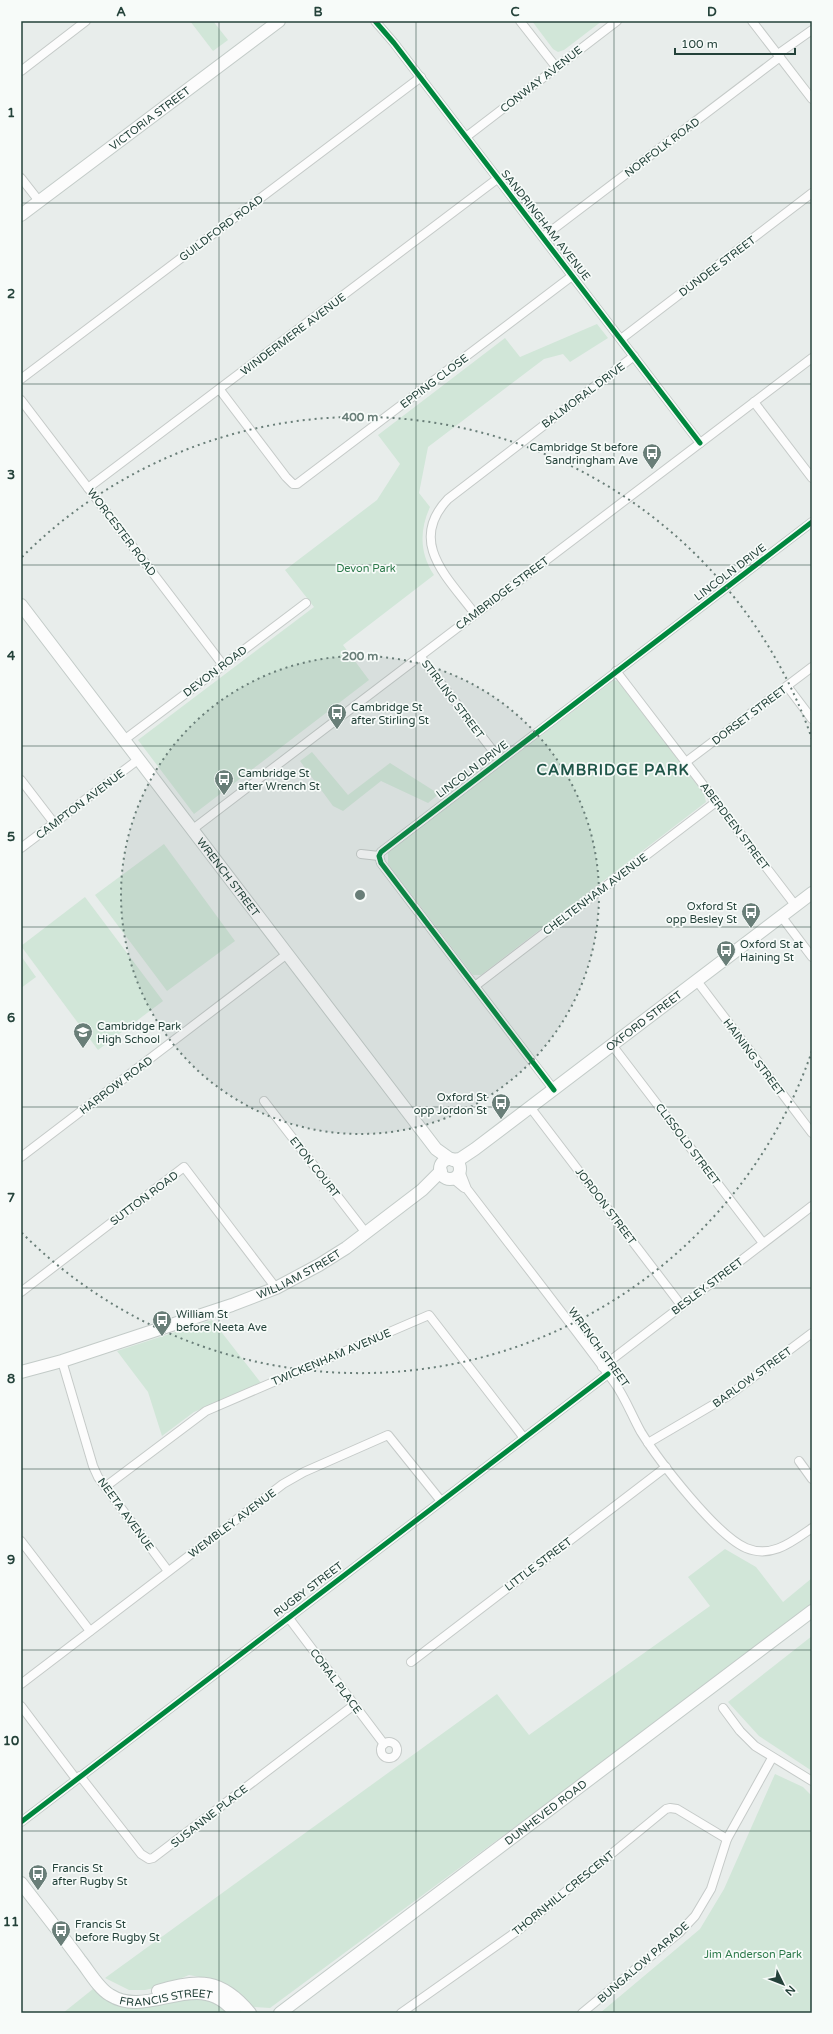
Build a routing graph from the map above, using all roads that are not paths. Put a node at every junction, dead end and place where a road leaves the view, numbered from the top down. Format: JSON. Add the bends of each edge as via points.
{"nodes":[{"id":1,"x":86,"y":21,"type":"edge"},
{"id":2,"x":278,"y":21,"type":"edge"},
{"id":3,"x":375,"y":21,"type":"edge"},
{"id":4,"x":520,"y":21,"type":"edge"},
{"id":5,"x":617,"y":21,"type":"edge"},
{"id":6,"x":752,"y":21,"type":"edge"},
{"id":7,"x":812,"y":30,"type":"edge"},
{"id":8,"x":779,"y":56,"type":"junction"},
{"id":9,"x":556,"y":68,"type":"junction"},
{"id":10,"x":21,"y":71,"type":"edge"},
{"id":11,"x":420,"y":77,"type":"junction"},
{"id":12,"x":812,"y":99,"type":"edge"},
{"id":13,"x":466,"y":137,"type":"junction"},
{"id":14,"x":21,"y":178,"type":"edge"},
{"id":15,"x":498,"y":179,"type":"junction"},
{"id":16,"x":812,"y":193,"type":"edge"},
{"id":17,"x":39,"y":201,"type":"junction"},
{"id":18,"x":21,"y":215,"type":"edge"},
{"id":19,"x":543,"y":237,"type":"junction"},
{"id":20,"x":572,"y":276,"type":"junction"},
{"id":21,"x":621,"y":339,"type":"junction"},
{"id":22,"x":634,"y":356,"type":"junction"},
{"id":23,"x":812,"y":358,"type":"edge"},
{"id":24,"x":21,"y":379,"type":"edge"},
{"id":25,"x":220,"y":390,"type":"junction"},
{"id":26,"x":21,"y":400,"type":"edge"},
{"id":27,"x":754,"y":402,"type":"junction"},
{"id":28,"x":700,"y":443,"type":"junction"},
{"id":29,"x":812,"y":478,"type":"edge"},
{"id":30,"x":88,"y":488,"type":"junction"},
{"id":31,"x":812,"y":522,"type":"edge"},
{"id":32,"x":306,"y":603,"type":"dead end"},
{"id":33,"x":21,"y":605,"type":"edge"},
{"id":34,"x":475,"y":614,"type":"junction"},
{"id":35,"x":420,"y":656,"type":"junction"},
{"id":36,"x":223,"y":665,"type":"junction"},
{"id":37,"x":812,"y":667,"type":"edge"},
{"id":38,"x":616,"y":672,"type":"junction"},
{"id":39,"x":787,"y":686,"type":"junction"},
{"id":40,"x":812,"y":719,"type":"edge"},
{"id":41,"x":124,"y":740,"type":"junction"},
{"id":42,"x":138,"y":759,"type":"junction"},
{"id":43,"x":500,"y":760,"type":"junction"},
{"id":44,"x":686,"y":762,"type":"junction"},
{"id":45,"x":21,"y":780,"type":"edge"},
{"id":46,"x":716,"y":802,"type":"junction"},
{"id":47,"x":54,"y":823,"type":"junction"},
{"id":48,"x":193,"y":829,"type":"junction"},
{"id":49,"x":21,"y":848,"type":"edge"},
{"id":50,"x":361,"y":854,"type":"dead end"},
{"id":51,"x":379,"y":856,"type":"junction"},
{"id":52,"x":812,"y":893,"type":"edge"},
{"id":53,"x":795,"y":905,"type":"junction"},
{"id":54,"x":781,"y":916,"type":"junction"},
{"id":55,"x":288,"y":954,"type":"junction"},
{"id":56,"x":812,"y":957,"type":"edge"},
{"id":57,"x":696,"y":981,"type":"junction"},
{"id":58,"x":475,"y":986,"type":"junction"},
{"id":59,"x":612,"y":1045,"type":"junction"},
{"id":60,"x":554,"y":1090,"type":"junction"},
{"id":61,"x":264,"y":1101,"type":"dead end"},
{"id":62,"x":530,"y":1108,"type":"junction"},
{"id":63,"x":812,"y":1133,"type":"edge"},
{"id":64,"x":21,"y":1158,"type":"edge"},
{"id":65,"x":450,"y":1168,"type":"junction"},
{"id":66,"x":812,"y":1206,"type":"edge"},
{"id":67,"x":366,"y":1233,"type":"junction"},
{"id":68,"x":763,"y":1243,"type":"junction"},
{"id":69,"x":276,"y":1288,"type":"junction"},
{"id":70,"x":21,"y":1292,"type":"edge"},
{"id":71,"x":681,"y":1305,"type":"junction"},
{"id":72,"x":812,"y":1333,"type":"edge"},
{"id":73,"x":62,"y":1361,"type":"junction"},
{"id":74,"x":605,"y":1370,"type":"junction"},
{"id":75,"x":21,"y":1372,"type":"edge"},
{"id":76,"x":524,"y":1438,"type":"junction"},
{"id":77,"x":648,"y":1443,"type":"junction"},
{"id":78,"x":799,"y":1461,"type":"dead end"},
{"id":79,"x":666,"y":1467,"type":"junction"},
{"id":80,"x":812,"y":1479,"type":"edge"},
{"id":81,"x":105,"y":1487,"type":"junction"},
{"id":82,"x":441,"y":1501,"type":"junction"},
{"id":83,"x":812,"y":1528,"type":"edge"},
{"id":84,"x":21,"y":1541,"type":"edge"},
{"id":85,"x":168,"y":1571,"type":"junction"},
{"id":86,"x":812,"y":1611,"type":"edge"},
{"id":87,"x":288,"y":1617,"type":"junction"},
{"id":88,"x":90,"y":1631,"type":"junction"},
{"id":89,"x":411,"y":1662,"type":"dead end"},
{"id":90,"x":21,"y":1684,"type":"edge"},
{"id":91,"x":354,"y":1705,"type":"junction"},
{"id":92,"x":21,"y":1706,"type":"edge"},
{"id":93,"x":723,"y":1708,"type":"dead end"},
{"id":94,"x":384,"y":1744,"type":"dead end"},
{"id":95,"x":772,"y":1758,"type":"junction"},
{"id":96,"x":78,"y":1778,"type":"junction"},
{"id":97,"x":812,"y":1781,"type":"edge"},
{"id":98,"x":21,"y":1822,"type":"edge"},
{"id":99,"x":727,"y":1839,"type":"junction"},
{"id":100,"x":21,"y":1883,"type":"edge"},
{"id":101,"x":98,"y":1982,"type":"junction"},
{"id":102,"x":236,"y":2013,"type":"edge"},
{"id":103,"x":250,"y":2013,"type":"edge"},
{"id":104,"x":280,"y":2013,"type":"edge"},
{"id":105,"x":401,"y":2013,"type":"edge"},
{"id":106,"x":583,"y":2013,"type":"edge"}],
"edges":[{"from":1,"to":10,"type":"street"},
{"from":2,"to":17,"type":"street","name":"VICTORIA STREET"},
{"from":3,"to":11,"type":"street","name":"SANDRINGHAM AVENUE"},
{"from":4,"to":9,"type":"street"},
{"from":5,"to":9,"type":"street","name":"CONWAY AVENUE"},
{"from":6,"to":8,"type":"street"},
{"from":7,"to":8,"type":"street","name":"NORFOLK ROAD"},
{"from":8,"to":12,"type":"street"},
{"from":8,"to":19,"type":"street","name":"NORFOLK ROAD"},
{"from":9,"to":13,"type":"street","name":"CONWAY AVENUE"},
{"from":11,"to":13,"type":"street","name":"SANDRINGHAM AVENUE"},
{"from":11,"to":24,"type":"street","name":"GUILDFORD ROAD"},
{"from":13,"to":15,"type":"street","name":"SANDRINGHAM AVENUE"},
{"from":14,"to":17,"type":"street"},
{"from":15,"to":19,"type":"street","name":"SANDRINGHAM AVENUE"},
{"from":15,"to":25,"type":"street","name":"WINDERMERE AVENUE"},
{"from":16,"to":21,"type":"street","name":"DUNDEE STREET"},
{"from":17,"to":18,"type":"street","name":"VICTORIA STREET"},
{"from":19,"to":20,"type":"street","name":"SANDRINGHAM AVENUE"},
{"from":20,"to":21,"type":"street","name":"SANDRINGHAM AVENUE"},
{"from":20,"to":25,"type":"street","name":"EPPING CLOSE","via":[[297,484],[293,484],[286,477]]},
{"from":21,"to":22,"type":"street","name":"SANDRINGHAM AVENUE"},
{"from":22,"to":28,"type":"street","name":"SANDRINGHAM AVENUE"},
{"from":22,"to":34,"type":"street","name":"BALMORAL DRIVE","via":[[448,499],[438,510],[431,530],[432,552],[441,570]]},
{"from":23,"to":27,"type":"street","name":"CAMBRIDGE STREET"},
{"from":25,"to":30,"type":"street","name":"WINDERMERE AVENUE"},
{"from":26,"to":30,"type":"street","name":"WORCESTER ROAD"},
{"from":27,"to":28,"type":"street","name":"CAMBRIDGE STREET"},
{"from":27,"to":29,"type":"street"},
{"from":28,"to":34,"type":"street","name":"CAMBRIDGE STREET"},
{"from":30,"to":36,"type":"street","name":"WORCESTER ROAD"},
{"from":31,"to":38,"type":"street","name":"LINCOLN DRIVE"},
{"from":32,"to":36,"type":"street","name":"DEVON ROAD"},
{"from":33,"to":41,"type":"street","name":"WRENCH STREET"},
{"from":34,"to":35,"type":"street","name":"CAMBRIDGE STREET"},
{"from":35,"to":43,"type":"street","name":"STIRLING STREET"},
{"from":35,"to":48,"type":"street","name":"CAMBRIDGE STREET"},
{"from":36,"to":41,"type":"street","name":"DEVON ROAD"},
{"from":37,"to":39,"type":"street","name":"DORSET STREET"},
{"from":38,"to":43,"type":"street","name":"LINCOLN DRIVE"},
{"from":38,"to":44,"type":"street","name":"ABERDEEN STREET"},
{"from":39,"to":40,"type":"street"},
{"from":39,"to":44,"type":"street","name":"DORSET STREET"},
{"from":41,"to":42,"type":"street","name":"WRENCH STREET"},
{"from":42,"to":47,"type":"street","name":"CAMPTON AVENUE"},
{"from":42,"to":48,"type":"street","name":"WRENCH STREET"},
{"from":43,"to":51,"type":"street","name":"LINCOLN DRIVE","via":[[384,849]]},
{"from":44,"to":46,"type":"street","name":"ABERDEEN STREET"},
{"from":45,"to":47,"type":"street"},
{"from":46,"to":53,"type":"street","name":"ABERDEEN STREET"},
{"from":46,"to":58,"type":"street","name":"CHELTENHAM AVENUE"},
{"from":47,"to":49,"type":"street","name":"CAMPTON AVENUE"},
{"from":48,"to":55,"type":"street","name":"WRENCH STREET"},
{"from":50,"to":51,"type":"street"},
{"from":51,"to":58,"type":"street","via":[[385,869]]},
{"from":52,"to":53,"type":"street","name":"OXFORD STREET"},
{"from":53,"to":54,"type":"street","name":"OXFORD STREET"},
{"from":54,"to":56,"type":"street"},
{"from":54,"to":57,"type":"street","name":"OXFORD STREET"},
{"from":55,"to":64,"type":"street","name":"HARROW ROAD"},
{"from":55,"to":65,"type":"street","name":"WRENCH STREET"},
{"from":57,"to":59,"type":"street","name":"OXFORD STREET"},
{"from":57,"to":63,"type":"street","name":"HAINING STREET"},
{"from":58,"to":60,"type":"street"},
{"from":59,"to":60,"type":"street","name":"OXFORD STREET"},
{"from":59,"to":68,"type":"street","name":"CLISSOLD STREET"},
{"from":60,"to":62,"type":"street","name":"OXFORD STREET"},
{"from":61,"to":67,"type":"street","name":"ETON COURT"},
{"from":62,"to":65,"type":"street","name":"OXFORD STREET"},
{"from":62,"to":71,"type":"street","name":"JORDON STREET"},
{"from":65,"to":67,"type":"street","name":"WILLIAM STREET"},
{"from":65,"to":74,"type":"street","name":"WRENCH STREET"},
{"from":66,"to":68,"type":"street","name":"BESLEY STREET"},
{"from":67,"to":69,"type":"street","name":"WILLIAM STREET","via":[[329,1260]]},
{"from":68,"to":71,"type":"street","name":"BESLEY STREET"},
{"from":69,"to":70,"type":"street","name":"SUTTON ROAD","via":[[184,1167]]},
{"from":69,"to":73,"type":"street","name":"WILLIAM STREET"},
{"from":71,"to":74,"type":"street","name":"BESLEY STREET"},
{"from":72,"to":77,"type":"street","name":"BARLOW STREET","via":[[728,1396]]},
{"from":73,"to":75,"type":"street","name":"WILLIAM STREET"},
{"from":73,"to":81,"type":"street","name":"NEETA AVENUE","via":[[93,1466]]},
{"from":74,"to":76,"type":"street","name":"RUGBY STREET"},
{"from":74,"to":77,"type":"street","name":"WRENCH STREET"},
{"from":76,"to":81,"type":"street","name":"TWICKENHAM AVENUE","via":[[429,1315],[206,1411]]},
{"from":76,"to":82,"type":"street","name":"RUGBY STREET"},
{"from":77,"to":79,"type":"street","name":"WRENCH STREET"},
{"from":78,"to":80,"type":"street"},
{"from":79,"to":83,"type":"street","name":"WRENCH STREET","via":[[703,1511],[732,1539],[747,1549],[764,1551],[781,1548]]},
{"from":79,"to":89,"type":"street","name":"LITTLE STREET"},
{"from":81,"to":85,"type":"street","name":"NEETA AVENUE"},
{"from":82,"to":85,"type":"street","name":"WEMBLEY AVENUE","via":[[388,1435],[289,1480]]},
{"from":82,"to":87,"type":"street","name":"RUGBY STREET"},
{"from":84,"to":88,"type":"street"},
{"from":85,"to":88,"type":"street","name":"WEMBLEY AVENUE"},
{"from":86,"to":104,"type":"street","name":"DUNHEVED ROAD"},
{"from":87,"to":91,"type":"street","name":"CORAL PLACE"},
{"from":87,"to":96,"type":"street","name":"RUGBY STREET"},
{"from":88,"to":90,"type":"street","name":"WEMBLEY AVENUE"},
{"from":91,"to":94,"type":"street","name":"CORAL PLACE"},
{"from":91,"to":96,"type":"street","name":"SUSANNE PLACE","via":[[153,1858],[146,1858],[141,1854]]},
{"from":92,"to":96,"type":"street"},
{"from":93,"to":95,"type":"street","via":[[746,1737]]},
{"from":95,"to":97,"type":"street"},
{"from":95,"to":99,"type":"street","name":"BUNGALOW PARADE"},
{"from":96,"to":98,"type":"street","name":"RUGBY STREET"},
{"from":99,"to":105,"type":"street","name":"THORNHILL CRESCENT","via":[[677,1809],[666,1809],[520,1929]]},
{"from":99,"to":106,"type":"street","name":"BUNGALOW PARADE","via":[[712,1889],[695,1916]]},
{"from":100,"to":101,"type":"street","name":"FRANCIS STREET"},
{"from":101,"to":102,"type":"street","name":"FRANCIS STREET","via":[[110,1996],[121,2000],[148,2002],[181,1993],[195,1993],[216,1998]]},
{"from":101,"to":103,"type":"street","name":"FRANCIS STREET","via":[[119,1991],[137,1994],[155,1992],[188,1982],[212,1984],[230,1992]]}]}
